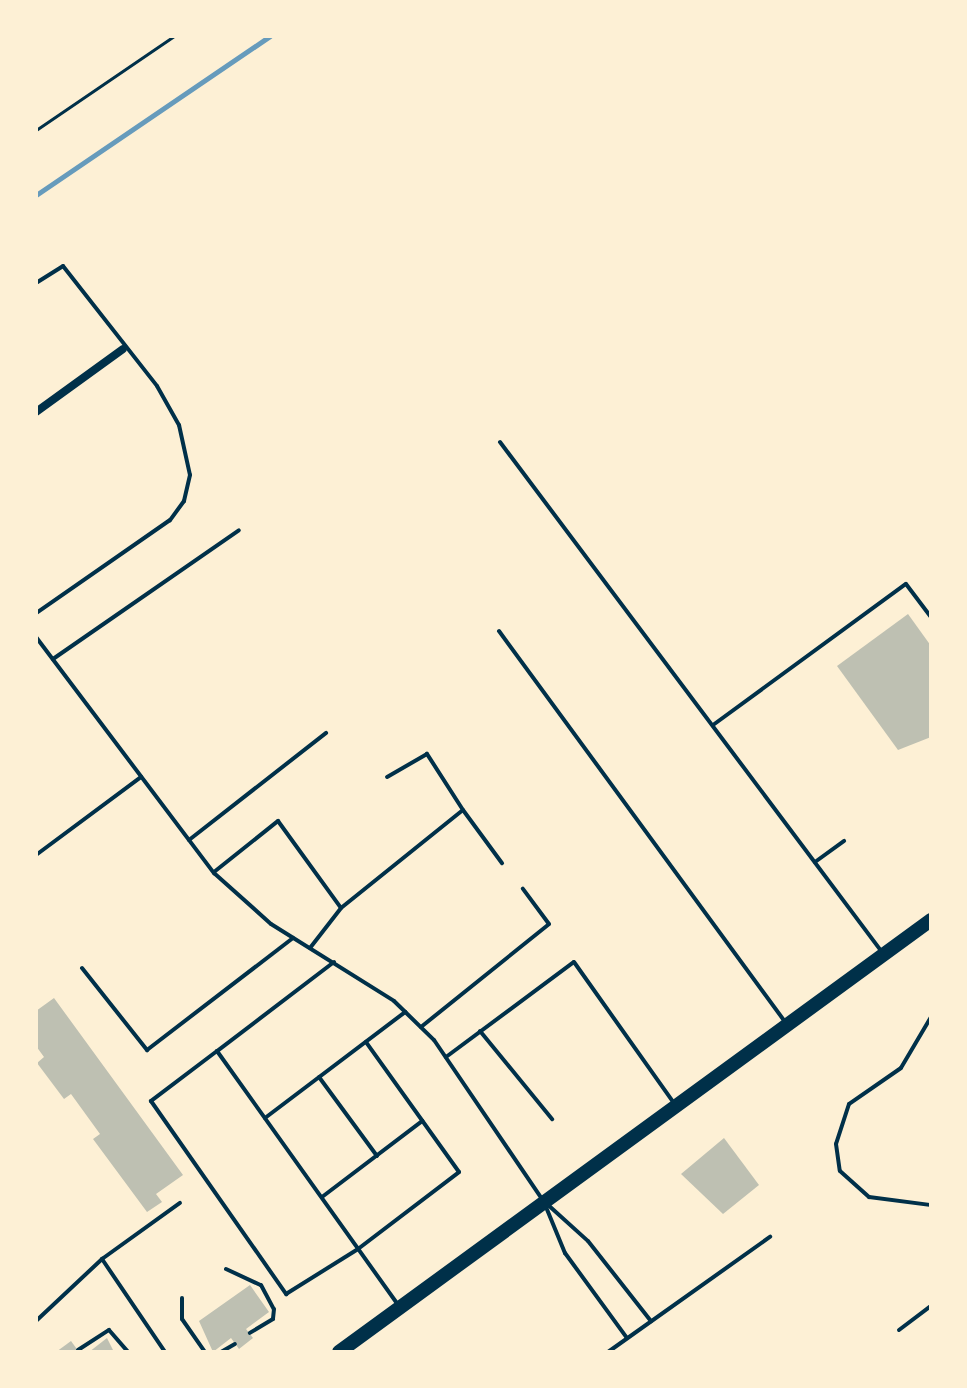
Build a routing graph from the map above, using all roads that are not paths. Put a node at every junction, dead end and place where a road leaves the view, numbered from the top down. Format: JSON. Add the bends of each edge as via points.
{"nodes":[{"id":1,"x":36,"y":283,"type":"edge"},
{"id":2,"x":123,"y":349,"type":"junction"},
{"id":3,"x":36,"y":412,"type":"edge"},
{"id":4,"x":500,"y":442,"type":"dead end"},
{"id":5,"x":239,"y":530,"type":"dead end"},
{"id":6,"x":36,"y":613,"type":"edge"},
{"id":7,"x":931,"y":617,"type":"edge"},
{"id":8,"x":499,"y":631,"type":"dead end"},
{"id":9,"x":36,"y":637,"type":"edge"},
{"id":10,"x":53,"y":659,"type":"junction"},
{"id":11,"x":713,"y":725,"type":"junction"},
{"id":12,"x":326,"y":733,"type":"dead end"},
{"id":13,"x":141,"y":777,"type":"junction"},
{"id":14,"x":387,"y":777,"type":"dead end"},
{"id":15,"x":463,"y":810,"type":"junction"},
{"id":16,"x":189,"y":840,"type":"junction"},
{"id":17,"x":844,"y":841,"type":"dead end"},
{"id":18,"x":36,"y":855,"type":"edge"},
{"id":19,"x":815,"y":862,"type":"junction"},
{"id":20,"x":502,"y":863,"type":"dead end"},
{"id":21,"x":214,"y":873,"type":"junction"},
{"id":22,"x":523,"y":889,"type":"dead end"},
{"id":23,"x":341,"y":908,"type":"junction"},
{"id":24,"x":931,"y":920,"type":"edge"},
{"id":25,"x":293,"y":938,"type":"junction"},
{"id":26,"x":310,"y":948,"type":"junction"},
{"id":27,"x":883,"y":954,"type":"junction"},
{"id":28,"x":334,"y":962,"type":"junction"},
{"id":29,"x":82,"y":968,"type":"dead end"},
{"id":30,"x":405,"y":1012,"type":"junction"},
{"id":31,"x":931,"y":1017,"type":"edge"},
{"id":32,"x":785,"y":1023,"type":"junction"},
{"id":33,"x":421,"y":1027,"type":"junction"},
{"id":34,"x":480,"y":1031,"type":"junction"},
{"id":35,"x":366,"y":1042,"type":"junction"},
{"id":36,"x":217,"y":1051,"type":"junction"},
{"id":37,"x":446,"y":1057,"type":"junction"},
{"id":38,"x":319,"y":1077,"type":"junction"},
{"id":39,"x":674,"y":1103,"type":"junction"},
{"id":40,"x":265,"y":1118,"type":"junction"},
{"id":41,"x":552,"y":1119,"type":"dead end"},
{"id":42,"x":422,"y":1121,"type":"junction"},
{"id":43,"x":377,"y":1156,"type":"junction"},
{"id":44,"x":321,"y":1197,"type":"junction"},
{"id":45,"x":544,"y":1201,"type":"junction"},
{"id":46,"x":180,"y":1203,"type":"dead end"},
{"id":47,"x":931,"y":1205,"type":"edge"},
{"id":48,"x":770,"y":1237,"type":"dead end"},
{"id":49,"x":358,"y":1249,"type":"junction"},
{"id":50,"x":102,"y":1259,"type":"junction"},
{"id":51,"x":226,"y":1269,"type":"dead end"},
{"id":52,"x":182,"y":1298,"type":"dead end"},
{"id":53,"x":400,"y":1306,"type":"junction"},
{"id":54,"x":931,"y":1306,"type":"edge"},
{"id":55,"x":36,"y":1321,"type":"edge"},
{"id":56,"x":651,"y":1321,"type":"junction"},
{"id":57,"x":899,"y":1330,"type":"dead end"},
{"id":58,"x":250,"y":1333,"type":"dead end"},
{"id":59,"x":627,"y":1338,"type":"junction"},
{"id":60,"x":235,"y":1344,"type":"dead end"},
{"id":61,"x":78,"y":1350,"type":"dead end"},
{"id":62,"x":128,"y":1352,"type":"edge"},
{"id":63,"x":165,"y":1352,"type":"edge"},
{"id":64,"x":205,"y":1352,"type":"edge"},
{"id":65,"x":221,"y":1352,"type":"edge"},
{"id":66,"x":339,"y":1352,"type":"edge"},
{"id":67,"x":608,"y":1352,"type":"edge"}],
"edges":[{"from":1,"to":2,"type":"lane","via":[[63,266]]},
{"from":2,"to":3,"type":"street"},
{"from":2,"to":6,"type":"lane","via":[[157,386],[179,425],[189,452],[184,501],[170,520]]},
{"from":4,"to":11,"type":"lane"},
{"from":5,"to":10,"type":"lane"},
{"from":7,"to":11,"type":"lane","via":[[906,584]]},
{"from":8,"to":32,"type":"lane"},
{"from":9,"to":10,"type":"lane"},
{"from":10,"to":13,"type":"lane"},
{"from":11,"to":19,"type":"lane"},
{"from":12,"to":16,"type":"lane"},
{"from":13,"to":16,"type":"lane"},
{"from":13,"to":18,"type":"lane"},
{"from":14,"to":15,"type":"lane","via":[[427,754]]},
{"from":15,"to":20,"type":"lane"},
{"from":15,"to":23,"type":"lane"},
{"from":16,"to":21,"type":"lane"},
{"from":17,"to":19,"type":"lane"},
{"from":19,"to":27,"type":"lane"},
{"from":21,"to":23,"type":"lane","via":[[278,821]]},
{"from":21,"to":25,"type":"lane"},
{"from":22,"to":33,"type":"lane","via":[[549,924]]},
{"from":23,"to":26,"type":"lane"},
{"from":24,"to":27,"type":"main road"},
{"from":25,"to":26,"type":"lane"},
{"from":25,"to":29,"type":"lane","via":[[147,1050]]},
{"from":26,"to":28,"type":"lane"},
{"from":27,"to":32,"type":"main road"},
{"from":28,"to":30,"type":"lane"},
{"from":28,"to":36,"type":"lane"},
{"from":30,"to":33,"type":"lane"},
{"from":30,"to":35,"type":"lane"},
{"from":31,"to":47,"type":"lane","via":[[901,1068],[849,1104],[836,1144],[845,1178],[869,1197]]},
{"from":32,"to":39,"type":"main road"},
{"from":33,"to":37,"type":"lane"},
{"from":34,"to":37,"type":"lane"},
{"from":34,"to":39,"type":"lane","via":[[574,962]]},
{"from":34,"to":41,"type":"lane"},
{"from":35,"to":38,"type":"lane"},
{"from":35,"to":42,"type":"lane"},
{"from":36,"to":40,"type":"lane"},
{"from":36,"to":49,"type":"lane","via":[[151,1101],[286,1294]]},
{"from":37,"to":45,"type":"lane"},
{"from":38,"to":40,"type":"lane"},
{"from":38,"to":43,"type":"lane"},
{"from":39,"to":45,"type":"main road"},
{"from":40,"to":44,"type":"lane"},
{"from":42,"to":43,"type":"lane"},
{"from":42,"to":49,"type":"lane","via":[[459,1172]]},
{"from":43,"to":44,"type":"lane"},
{"from":44,"to":49,"type":"lane"},
{"from":45,"to":53,"type":"main road"},
{"from":45,"to":56,"type":"lane","via":[[588,1241]]},
{"from":45,"to":59,"type":"lane","via":[[565,1253]]},
{"from":46,"to":50,"type":"lane"},
{"from":48,"to":56,"type":"lane"},
{"from":49,"to":53,"type":"lane"},
{"from":50,"to":55,"type":"lane"},
{"from":50,"to":63,"type":"lane"},
{"from":51,"to":58,"type":"lane","via":[[261,1285],[274,1309],[273,1319]]},
{"from":52,"to":64,"type":"lane","via":[[182,1319]]},
{"from":53,"to":66,"type":"main road"},
{"from":54,"to":57,"type":"lane"},
{"from":56,"to":59,"type":"lane"},
{"from":59,"to":67,"type":"lane"},
{"from":60,"to":65,"type":"lane"},
{"from":61,"to":62,"type":"lane","via":[[109,1330]]}]}
